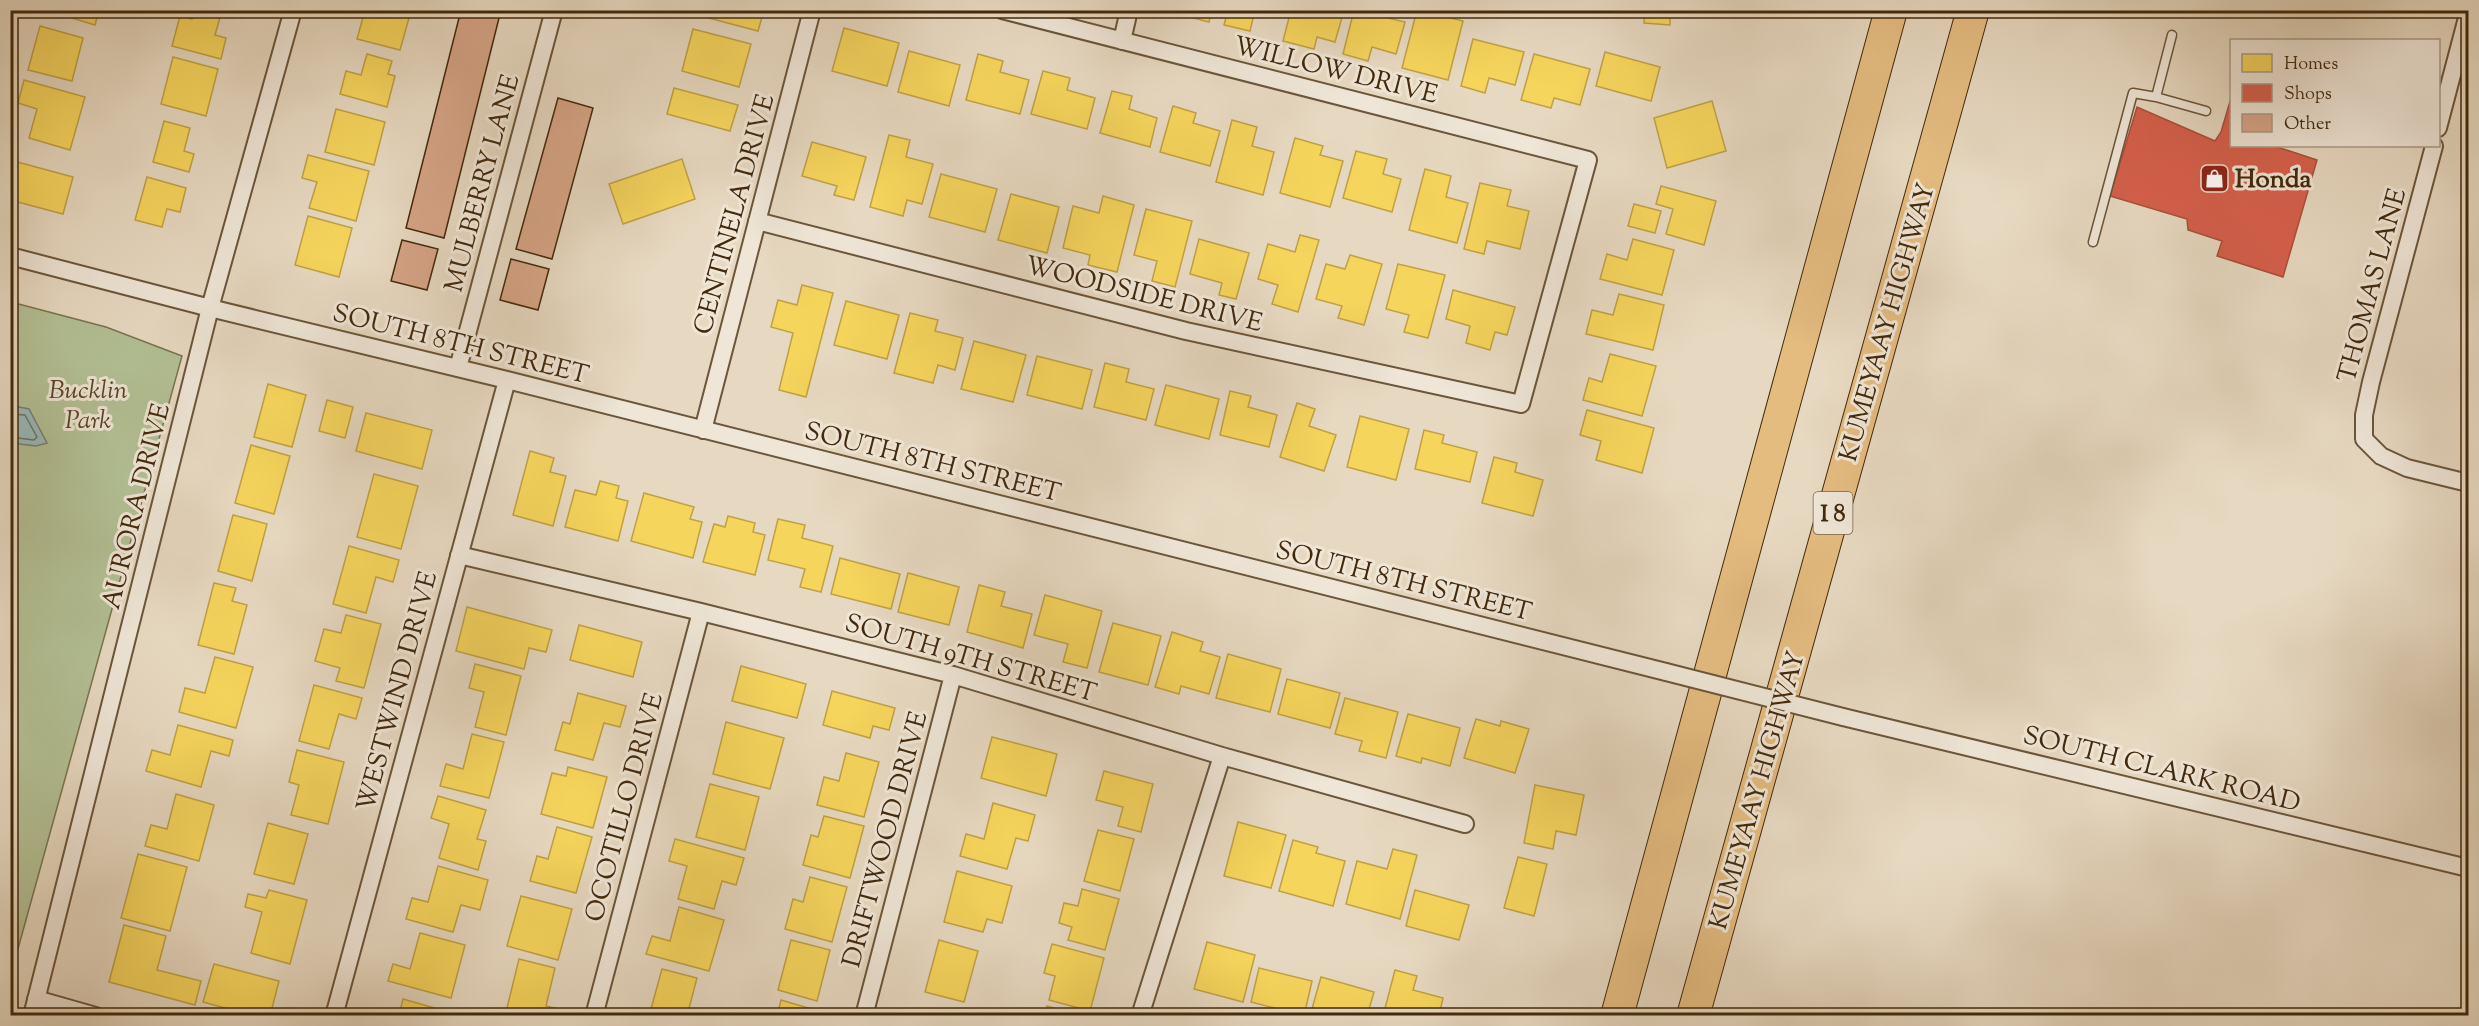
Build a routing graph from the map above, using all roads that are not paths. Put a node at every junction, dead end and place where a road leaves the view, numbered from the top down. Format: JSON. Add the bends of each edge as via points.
{"nodes":[{"id":1,"x":292,"y":10,"type":"edge"},
{"id":2,"x":554,"y":10,"type":"edge"},
{"id":3,"x":812,"y":10,"type":"edge"},
{"id":4,"x":1002,"y":10,"type":"edge"},
{"id":5,"x":1129,"y":10,"type":"edge"},
{"id":6,"x":1891,"y":10,"type":"edge"},
{"id":7,"x":1973,"y":10,"type":"edge"},
{"id":8,"x":2469,"y":14,"type":"edge"},
{"id":9,"x":2172,"y":35,"type":"dead end"},
{"id":10,"x":1122,"y":41,"type":"junction"},
{"id":11,"x":2156,"y":97,"type":"junction"},
{"id":12,"x":2441,"y":108,"type":"edge"},
{"id":13,"x":2206,"y":111,"type":"dead end"},
{"id":14,"x":2434,"y":147,"type":"edge"},
{"id":15,"x":757,"y":221,"type":"junction"},
{"id":16,"x":2093,"y":242,"type":"dead end"},
{"id":17,"x":10,"y":256,"type":"edge"},
{"id":18,"x":210,"y":309,"type":"junction"},
{"id":19,"x":458,"y":368,"type":"junction"},
{"id":20,"x":507,"y":380,"type":"junction"},
{"id":21,"x":1521,"y":404,"type":"joint"},
{"id":22,"x":703,"y":430,"type":"junction"},
{"id":23,"x":2469,"y":483,"type":"edge"},
{"id":24,"x":459,"y":555,"type":"junction"},
{"id":25,"x":700,"y":612,"type":"junction"},
{"id":26,"x":953,"y":675,"type":"junction"},
{"id":27,"x":1843,"y":717,"type":"joint"},
{"id":28,"x":1222,"y":756,"type":"junction"},
{"id":29,"x":1465,"y":824,"type":"dead end"},
{"id":30,"x":2469,"y":868,"type":"edge"},
{"id":31,"x":36,"y":999,"type":"junction"},
{"id":32,"x":32,"y":1016,"type":"edge"},
{"id":33,"x":96,"y":1016,"type":"edge"},
{"id":34,"x":334,"y":1016,"type":"edge"},
{"id":35,"x":594,"y":1016,"type":"edge"},
{"id":36,"x":864,"y":1016,"type":"edge"},
{"id":37,"x":1140,"y":1016,"type":"edge"},
{"id":38,"x":1617,"y":1016,"type":"edge"},
{"id":39,"x":1693,"y":1016,"type":"edge"}],
"edges":[{"from":1,"to":18,"type":"street","name":"AURORA DRIVE"},
{"from":2,"to":19,"type":"street","name":"MULBERRY LANE"},
{"from":3,"to":15,"type":"street","name":"CENTINELA DRIVE"},
{"from":4,"to":10,"type":"street","name":"WILLOW DRIVE"},
{"from":5,"to":10,"type":"street"},
{"from":6,"to":38,"type":"highway"},
{"from":7,"to":39,"type":"highway","name":"KUMEYAAY HIGHWAY","number":"I 8"},
{"from":8,"to":12,"type":"street"},
{"from":9,"to":11,"type":"lane"},
{"from":10,"to":21,"type":"street","name":"WILLOW DRIVE","via":[[1587,160]]},
{"from":11,"to":13,"type":"lane"},
{"from":11,"to":16,"type":"lane","via":[[2133,93]]},
{"from":14,"to":23,"type":"street","name":"THOMAS LANE","via":[[2371,382],[2364,439],[2380,456],[2407,468]]},
{"from":15,"to":21,"type":"street","name":"WOODSIDE DRIVE","via":[[1186,331]]},
{"from":15,"to":22,"type":"street","name":"CENTINELA DRIVE"},
{"from":17,"to":18,"type":"street","name":"SOUTH 8TH STREET"},
{"from":18,"to":19,"type":"street","name":"SOUTH 8TH STREET"},
{"from":18,"to":31,"type":"street","name":"AURORA DRIVE"},
{"from":19,"to":20,"type":"street","name":"SOUTH 8TH STREET"},
{"from":20,"to":22,"type":"street","name":"SOUTH 8TH STREET"},
{"from":20,"to":24,"type":"street","name":"WESTWIND DRIVE"},
{"from":22,"to":27,"type":"street","name":"SOUTH 8TH STREET","bridge":true},
{"from":24,"to":25,"type":"street","name":"SOUTH 9TH STREET"},
{"from":24,"to":34,"type":"street","name":"WESTWIND DRIVE"},
{"from":25,"to":26,"type":"street","name":"SOUTH 9TH STREET"},
{"from":25,"to":35,"type":"street","name":"OCOTILLO DRIVE"},
{"from":26,"to":28,"type":"street","name":"SOUTH 9TH STREET"},
{"from":26,"to":36,"type":"street","name":"DRIFTWOOD DRIVE"},
{"from":27,"to":30,"type":"street","name":"SOUTH CLARK ROAD"},
{"from":28,"to":29,"type":"street","name":"SOUTH 9TH STREET"},
{"from":28,"to":37,"type":"street"},
{"from":31,"to":32,"type":"street","name":"AURORA DRIVE"},
{"from":31,"to":33,"type":"street"}]}
